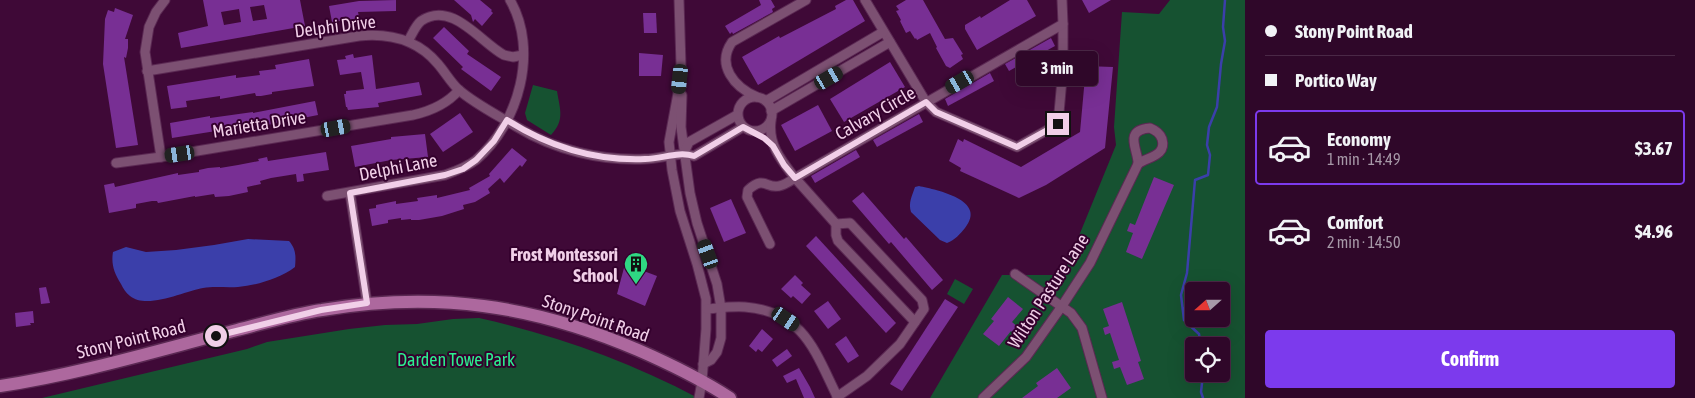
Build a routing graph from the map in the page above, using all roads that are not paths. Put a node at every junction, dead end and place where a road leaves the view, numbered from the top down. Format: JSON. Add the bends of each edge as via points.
{"nodes":[{"id":1,"x":165,"y":0,"type":"edge"},
{"id":2,"x":510,"y":0,"type":"edge"},
{"id":3,"x":679,"y":0,"type":"edge"},
{"id":4,"x":806,"y":0,"type":"edge"},
{"id":5,"x":865,"y":0,"type":"edge"},
{"id":6,"x":1062,"y":0,"type":"edge"},
{"id":7,"x":1063,"y":24,"type":"junction"},
{"id":8,"x":884,"y":32,"type":"junction"},
{"id":9,"x":408,"y":41,"type":"junction"},
{"id":10,"x":890,"y":42,"type":"junction"},
{"id":11,"x":523,"y":55,"type":"junction"},
{"id":12,"x":681,"y":65,"type":"junction"},
{"id":13,"x":147,"y":71,"type":"junction"},
{"id":14,"x":736,"y":82,"type":"junction"},
{"id":15,"x":459,"y":90,"type":"junction"},
{"id":16,"x":757,"y":97,"type":"junction"},
{"id":17,"x":766,"y":101,"type":"junction"},
{"id":18,"x":926,"y":102,"type":"junction"},
{"id":19,"x":771,"y":111,"type":"junction"},
{"id":20,"x":738,"y":112,"type":"junction"},
{"id":21,"x":507,"y":120,"type":"junction"},
{"id":22,"x":770,"y":121,"type":"junction"},
{"id":23,"x":747,"y":129,"type":"junction"},
{"id":24,"x":773,"y":146,"type":"junction"},
{"id":25,"x":684,"y":153,"type":"junction"},
{"id":26,"x":671,"y":156,"type":"junction"},
{"id":27,"x":161,"y":157,"type":"junction"},
{"id":28,"x":116,"y":162,"type":"dead end"},
{"id":29,"x":1138,"y":164,"type":"dead end"},
{"id":30,"x":795,"y":178,"type":"junction"},
{"id":31,"x":350,"y":193,"type":"junction"},
{"id":32,"x":327,"y":196,"type":"dead end"},
{"id":33,"x":836,"y":224,"type":"junction"},
{"id":34,"x":770,"y":244,"type":"dead end"},
{"id":35,"x":1015,"y":274,"type":"dead end"},
{"id":36,"x":367,"y":303,"type":"junction"},
{"id":37,"x":1062,"y":306,"type":"junction"},
{"id":38,"x":721,"y":308,"type":"junction"},
{"id":39,"x":707,"y":309,"type":"junction"},
{"id":40,"x":915,"y":322,"type":"junction"},
{"id":41,"x":703,"y":364,"type":"junction"},
{"id":42,"x":702,"y":381,"type":"junction"},
{"id":43,"x":0,"y":386,"type":"edge"},
{"id":44,"x":838,"y":397,"type":"edge"},
{"id":45,"x":699,"y":398,"type":"edge"},
{"id":46,"x":730,"y":398,"type":"edge"},
{"id":47,"x":983,"y":398,"type":"edge"},
{"id":48,"x":1102,"y":398,"type":"edge"}],
"edges":[{"from":1,"to":13,"type":"street","via":[[152,19],[147,36]]},
{"from":2,"to":11,"type":"street","name":"Delphi Lane","via":[[519,23]]},
{"from":3,"to":12,"type":"street"},
{"from":4,"to":14,"type":"street","via":[[732,42],[726,51],[726,66]]},
{"from":5,"to":8,"type":"street"},
{"from":6,"to":7,"type":"street"},
{"from":7,"to":18,"type":"street","name":"Calvary Circle"},
{"from":7,"to":18,"type":"street","via":[[1064,68],[1058,124],[1017,147],[936,112]]},
{"from":8,"to":10,"type":"street"},
{"from":8,"to":17,"type":"street"},
{"from":9,"to":11,"type":"street","via":[[424,19],[445,13],[458,18],[504,55]]},
{"from":9,"to":13,"type":"street","name":"Delphi Drive","via":[[389,36],[359,36]]},
{"from":9,"to":15,"type":"street","name":"Delphi Drive","via":[[431,56]]},
{"from":10,"to":18,"type":"street"},
{"from":10,"to":19,"type":"street"},
{"from":11,"to":21,"type":"street","name":"Delphi Lane","via":[[517,98]]},
{"from":12,"to":25,"type":"street"},
{"from":12,"to":26,"type":"street","via":[[669,142]]},
{"from":13,"to":27,"type":"street"},
{"from":14,"to":16,"type":"street"},
{"from":14,"to":20,"type":"street"},
{"from":15,"to":21,"type":"street","name":"Delphi Drive"},
{"from":15,"to":27,"type":"street","name":"Marietta Drive","via":[[438,107],[413,115]]},
{"from":16,"to":17,"type":"street"},
{"from":16,"to":20,"type":"street","via":[[742,102]]},
{"from":17,"to":19,"type":"street"},
{"from":18,"to":30,"type":"street","name":"Calvary Circle"},
{"from":19,"to":22,"type":"street"},
{"from":20,"to":23,"type":"street","via":[[740,123]]},
{"from":20,"to":25,"type":"street","via":[[689,142]]},
{"from":21,"to":26,"type":"street","name":"Delphi Drive","via":[[544,140],[583,154],[634,159]]},
{"from":21,"to":31,"type":"street","name":"Delphi Lane","via":[[494,141],[463,169]]},
{"from":22,"to":23,"type":"street","via":[[760,131]]},
{"from":22,"to":24,"type":"street"},
{"from":23,"to":24,"type":"street"},
{"from":23,"to":25,"type":"street","name":"Delphi Drive","via":[[694,156]]},
{"from":24,"to":30,"type":"street"},
{"from":25,"to":26,"type":"street","name":"Delphi Drive"},
{"from":25,"to":38,"type":"street","via":[[697,224],[717,284]]},
{"from":26,"to":39,"type":"street","via":[[680,212]]},
{"from":27,"to":28,"type":"street","name":"Marietta Drive"},
{"from":29,"to":37,"type":"street","name":"Wilton Pasture Lane","via":[[1090,263]]},
{"from":30,"to":33,"type":"street"},
{"from":30,"to":34,"type":"street","name":"Calvary Circle","via":[[780,186],[761,182],[748,190],[747,197]]},
{"from":31,"to":32,"type":"street","name":"Delphi Lane"},
{"from":31,"to":36,"type":"street"},
{"from":33,"to":40,"type":"street","via":[[838,241]]},
{"from":33,"to":40,"type":"street","via":[[850,223],[919,297],[924,309]]},
{"from":35,"to":37,"type":"street"},
{"from":36,"to":42,"type":"main road","name":"Stony Point Road","via":[[454,302],[523,312],[605,336]]},
{"from":36,"to":43,"type":"main road","name":"Stony Point Road","via":[[304,314],[76,371]]},
{"from":37,"to":47,"type":"street","name":"Wilton Pasture Lane","via":[[1026,357]]},
{"from":37,"to":48,"type":"street","via":[[1082,328]]},
{"from":38,"to":39,"type":"street"},
{"from":38,"to":41,"type":"street","via":[[717,352],[712,360]]},
{"from":38,"to":44,"type":"street","via":[[758,309],[796,325],[810,340]]},
{"from":39,"to":41,"type":"street"},
{"from":40,"to":44,"type":"street","via":[[904,339],[877,366]]},
{"from":41,"to":42,"type":"street"},
{"from":42,"to":45,"type":"street"},
{"from":42,"to":46,"type":"main road","name":"Stony Point Road"}]}
